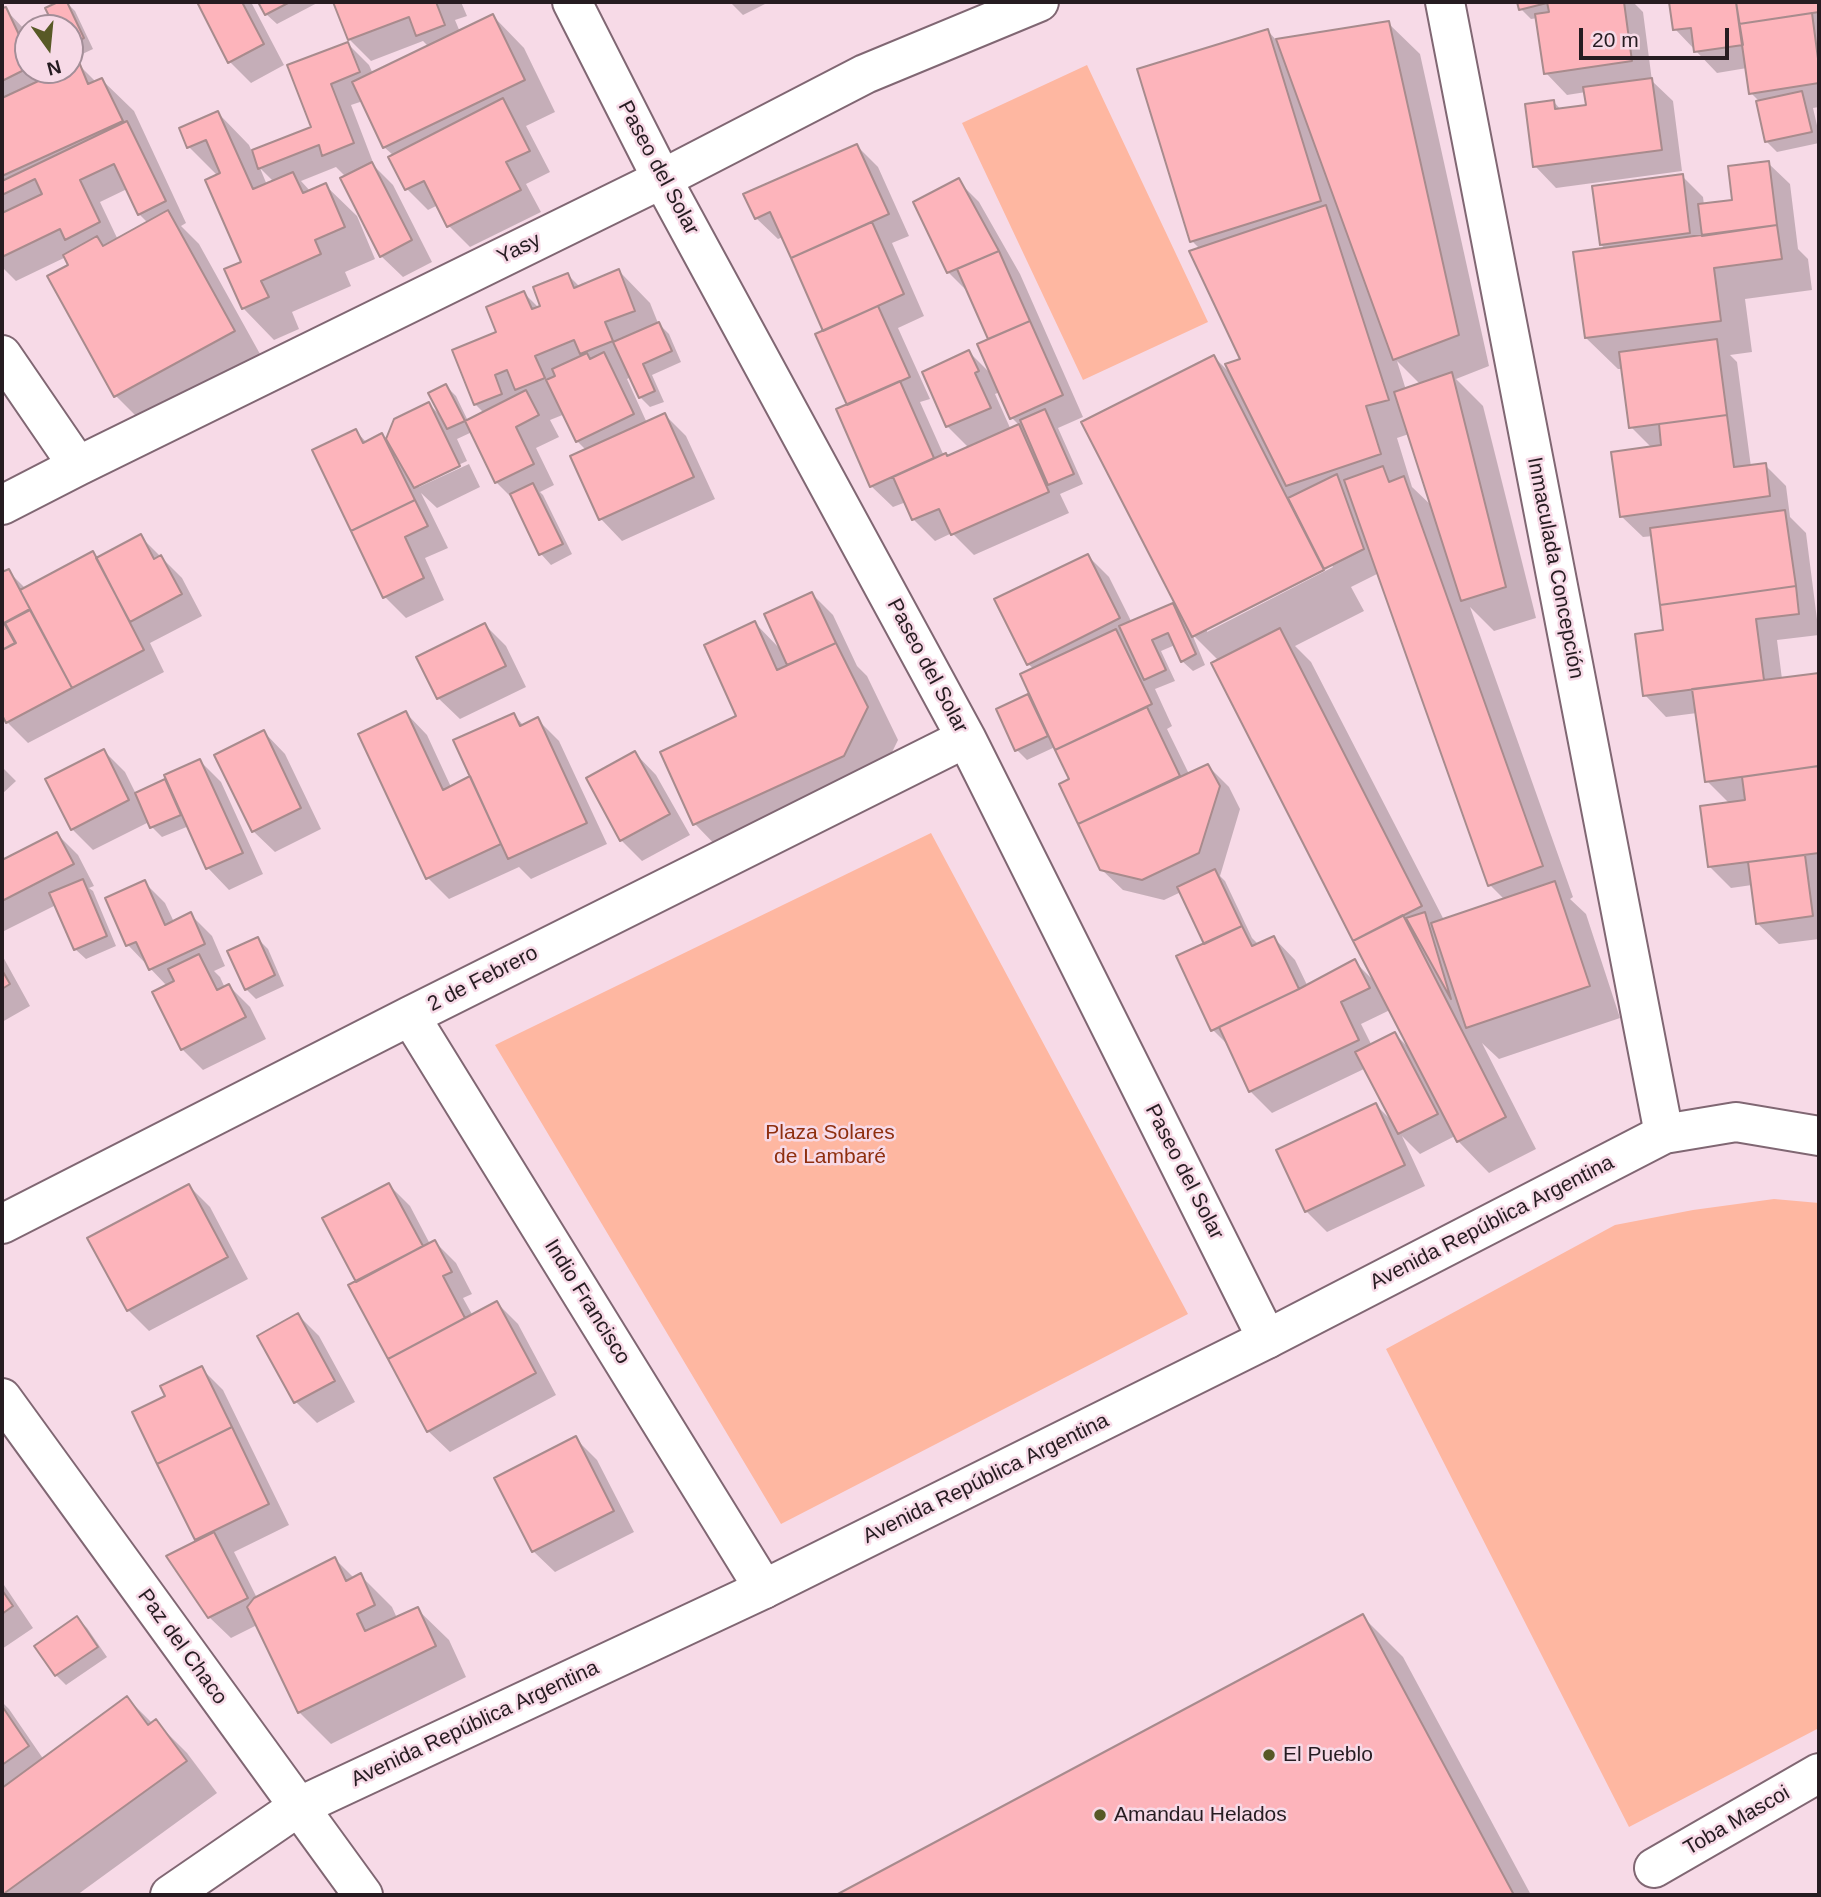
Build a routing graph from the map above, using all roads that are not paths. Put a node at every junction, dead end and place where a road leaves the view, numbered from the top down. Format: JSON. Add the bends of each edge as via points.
{"nodes":[{"id":1,"x":572,"y":2,"type":"edge"},
{"id":2,"x":1039,"y":2,"type":"edge"},
{"id":3,"x":1445,"y":2,"type":"edge"},
{"id":4,"x":663,"y":179,"type":"junction"},
{"id":5,"x":2,"y":355,"type":"edge"},
{"id":6,"x":78,"y":466,"type":"junction"},
{"id":7,"x":2,"y":505,"type":"edge"},
{"id":8,"x":966,"y":738,"type":"junction"},
{"id":9,"x":410,"y":1016,"type":"junction"},
{"id":10,"x":1664,"y":1134,"type":"junction"},
{"id":11,"x":1819,"y":1136,"type":"edge"},
{"id":12,"x":2,"y":1224,"type":"edge"},
{"id":13,"x":1267,"y":1339,"type":"junction"},
{"id":14,"x":2,"y":1398,"type":"edge"},
{"id":15,"x":764,"y":1589,"type":"junction"},
{"id":16,"x":1819,"y":1773,"type":"edge"},
{"id":17,"x":298,"y":1807,"type":"junction"},
{"id":18,"x":1654,"y":1868,"type":"dead end"},
{"id":19,"x":170,"y":1895,"type":"edge"},
{"id":20,"x":363,"y":1895,"type":"edge"}],
"edges":[{"from":1,"to":4,"type":"street","name":"Paseo del Solar"},
{"from":2,"to":4,"type":"street","name":"Yasy","via":[[864,74]]},
{"from":3,"to":10,"type":"street","name":"Inmaculada Concepción"},
{"from":4,"to":6,"type":"street","name":"Yasy"},
{"from":4,"to":8,"type":"street","name":"Paseo del Solar"},
{"from":5,"to":6,"type":"street"},
{"from":6,"to":7,"type":"street","name":"Yasy"},
{"from":8,"to":9,"type":"street","name":"2 de Febrero"},
{"from":8,"to":13,"type":"street","name":"Paseo del Solar"},
{"from":9,"to":12,"type":"street","name":"2 de Febrero"},
{"from":9,"to":15,"type":"street","name":"Indio Francisco"},
{"from":10,"to":11,"type":"street","name":"Avenida República Argentina","via":[[1736,1122]]},
{"from":10,"to":13,"type":"street","name":"Avenida República Argentina"},
{"from":13,"to":15,"type":"street","name":"Avenida República Argentina"},
{"from":14,"to":17,"type":"street","name":"Paz del Chaco"},
{"from":15,"to":17,"type":"street","name":"Avenida República Argentina"},
{"from":16,"to":18,"type":"street","name":"Toba Mascoi"},
{"from":17,"to":19,"type":"street","name":"Avenida República Argentina"},
{"from":17,"to":20,"type":"street","name":"Paz del Chaco"}]}
